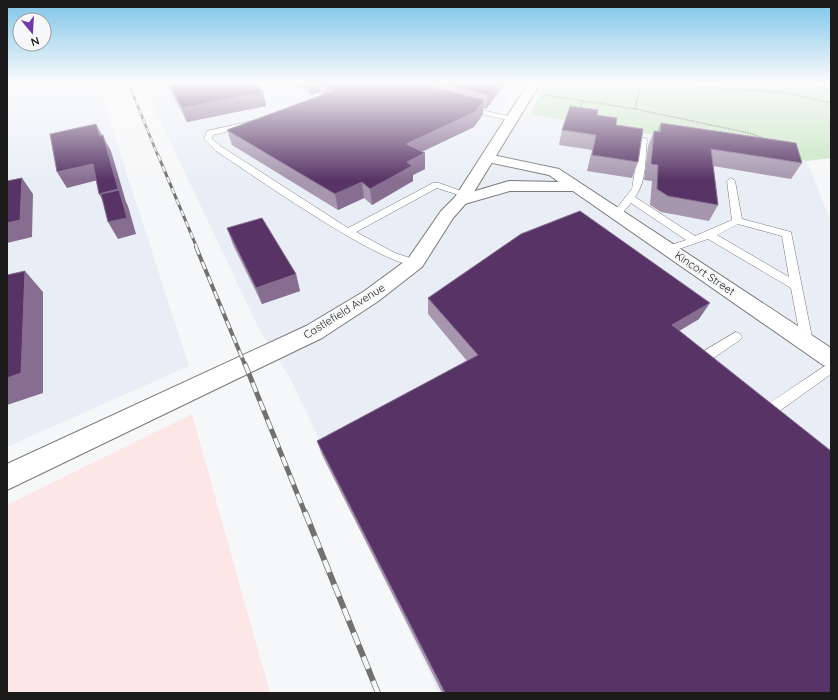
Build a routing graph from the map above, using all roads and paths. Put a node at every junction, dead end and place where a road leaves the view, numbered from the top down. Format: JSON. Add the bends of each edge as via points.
{"nodes":[{"id":1,"x":495,"y":115,"type":"edge"},
{"id":2,"x":515,"y":115,"type":"edge"},
{"id":3,"x":661,"y":115,"type":"edge"},
{"id":4,"x":512,"y":119,"type":"junction"},
{"id":5,"x":261,"y":121,"type":"edge"},
{"id":6,"x":643,"y":139,"type":"edge"},
{"id":7,"x":764,"y":139,"type":"edge"},
{"id":8,"x":488,"y":158,"type":"junction"},
{"id":9,"x":731,"y":181,"type":"dead end"},
{"id":10,"x":579,"y":188,"type":"junction"},
{"id":11,"x":463,"y":197,"type":"junction"},
{"id":12,"x":630,"y":198,"type":"junction"},
{"id":13,"x":617,"y":214,"type":"junction"},
{"id":14,"x":737,"y":221,"type":"junction"},
{"id":15,"x":348,"y":232,"type":"junction"},
{"id":16,"x":709,"y":235,"type":"junction"},
{"id":17,"x":693,"y":240,"type":"junction"},
{"id":18,"x":669,"y":249,"type":"junction"},
{"id":19,"x":415,"y":263,"type":"junction"},
{"id":20,"x":797,"y":286,"type":"junction"},
{"id":21,"x":736,"y":337,"type":"dead end"},
{"id":22,"x":807,"y":342,"type":"junction"},
{"id":23,"x":831,"y":359,"type":"edge"},
{"id":24,"x":831,"y":367,"type":"edge"},
{"id":25,"x":720,"y":373,"type":"edge"},
{"id":26,"x":751,"y":397,"type":"edge"},
{"id":27,"x":7,"y":477,"type":"edge"}],
"edges":[{"from":1,"to":4,"type":"lane"},
{"from":2,"to":4,"type":"street","name":"Castlefield Avenue"},
{"from":3,"to":7,"type":"path"},
{"from":4,"to":8,"type":"street","name":"Castlefield Avenue"},
{"from":5,"to":15,"type":"lane","via":[[210,133],[208,139]]},
{"from":6,"to":12,"type":"lane","via":[[639,178]]},
{"from":8,"to":10,"type":"street","name":"Kincort Street","via":[[554,172]]},
{"from":8,"to":11,"type":"street","name":"Castlefield Avenue"},
{"from":9,"to":14,"type":"lane"},
{"from":10,"to":11,"type":"street","name":"Kincort Street","via":[[543,184],[508,186]]},
{"from":10,"to":13,"type":"street","name":"Kincort Street"},
{"from":11,"to":15,"type":"lane","via":[[436,185]]},
{"from":11,"to":19,"type":"street","name":"Castlefield Avenue","via":[[447,215]]},
{"from":12,"to":13,"type":"lane"},
{"from":12,"to":17,"type":"lane"},
{"from":13,"to":18,"type":"street","name":"Kincort Street"},
{"from":14,"to":16,"type":"lane"},
{"from":14,"to":20,"type":"lane","via":[[787,234]]},
{"from":15,"to":19,"type":"lane","via":[[391,255]]},
{"from":16,"to":17,"type":"lane"},
{"from":16,"to":20,"type":"lane"},
{"from":17,"to":18,"type":"lane"},
{"from":18,"to":22,"type":"street","name":"Kincort Street"},
{"from":19,"to":27,"type":"street","name":"Castlefield Avenue","via":[[370,297],[314,332]]},
{"from":20,"to":22,"type":"lane"},
{"from":21,"to":25,"type":"lane","via":[[702,359]]},
{"from":22,"to":23,"type":"street","name":"Kincort Street"},
{"from":24,"to":26,"type":"lane","via":[[769,411]]}]}
